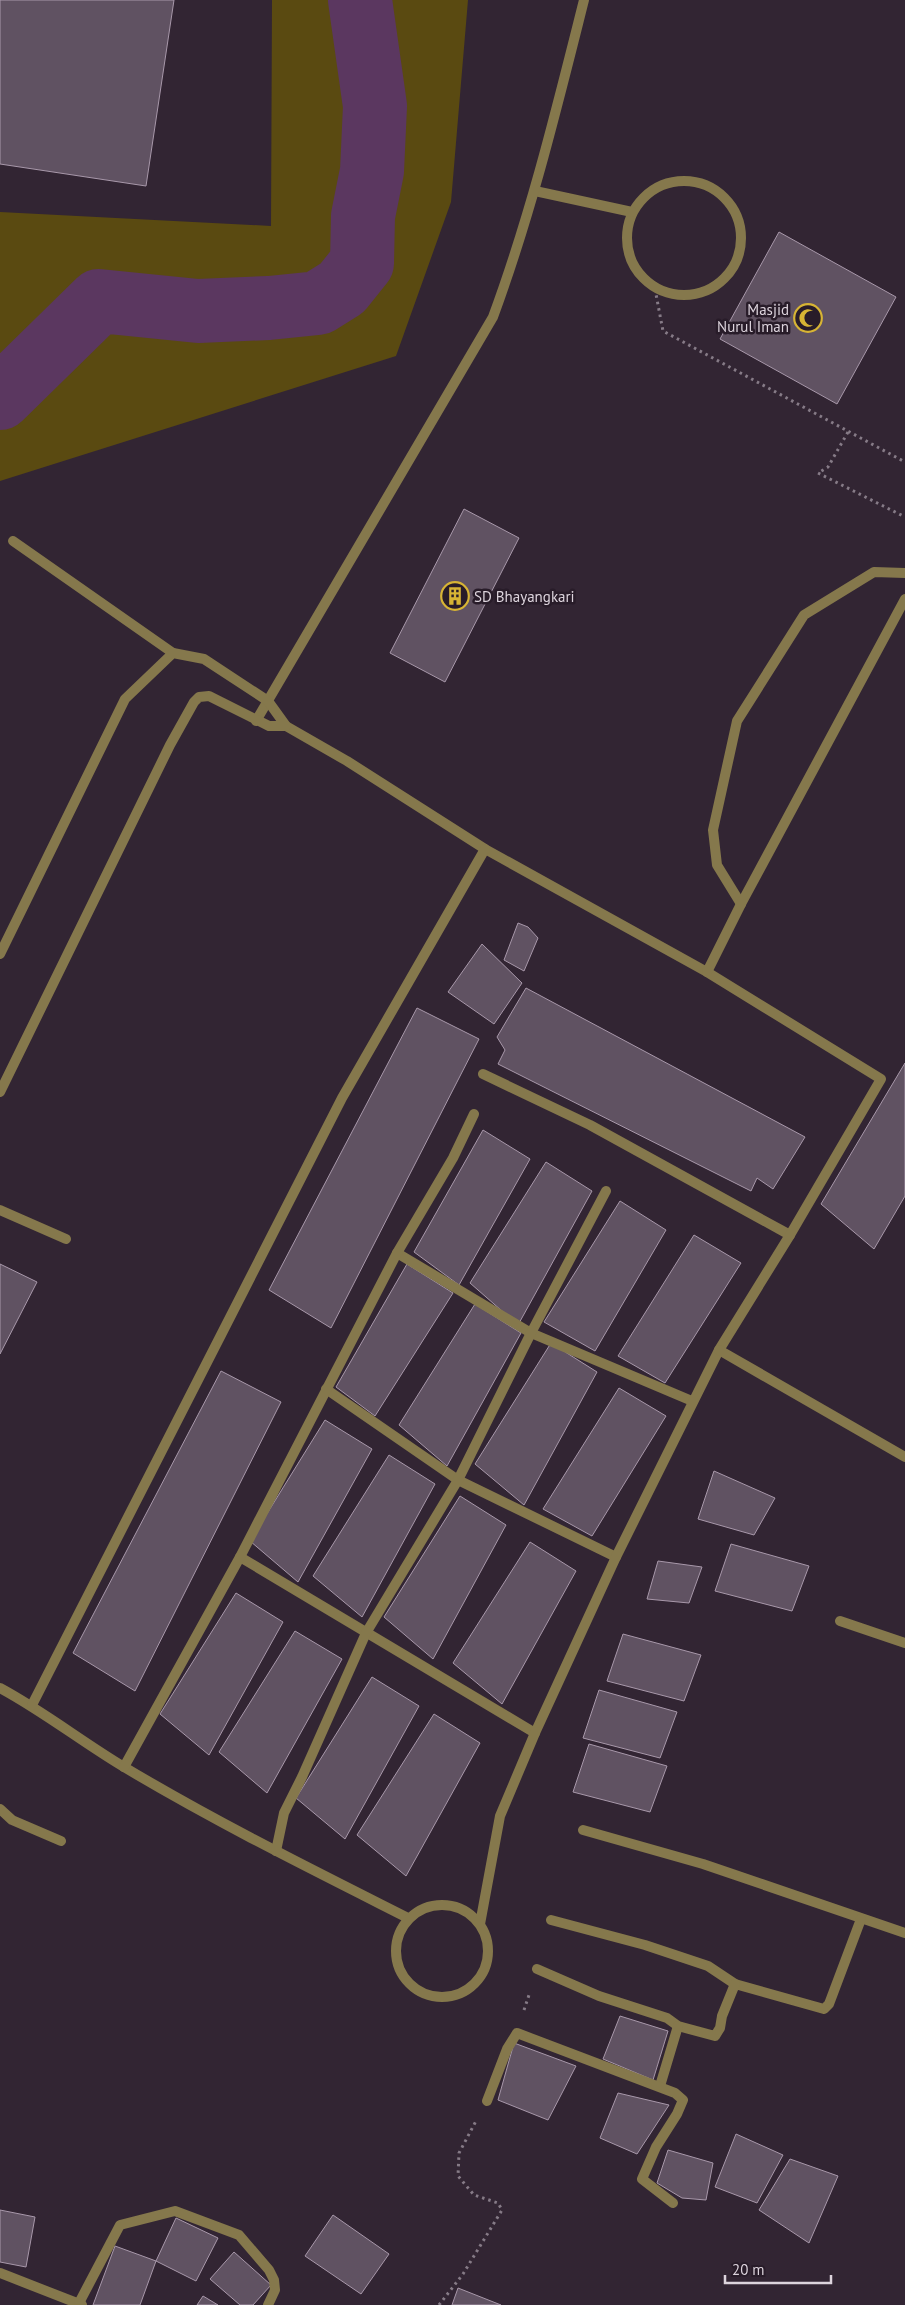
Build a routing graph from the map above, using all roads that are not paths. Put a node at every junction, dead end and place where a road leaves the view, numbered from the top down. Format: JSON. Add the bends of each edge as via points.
{"nodes":[{"id":1,"x":584,"y":0,"type":"edge"},
{"id":2,"x":535,"y":191,"type":"junction"},
{"id":3,"x":632,"y":212,"type":"junction"},
{"id":4,"x":13,"y":542,"type":"dead end"},
{"id":5,"x":905,"y":573,"type":"edge"},
{"id":6,"x":905,"y":599,"type":"edge"},
{"id":7,"x":173,"y":653,"type":"junction"},
{"id":8,"x":268,"y":701,"type":"junction"},
{"id":9,"x":256,"y":720,"type":"junction"},
{"id":10,"x":286,"y":726,"type":"junction"},
{"id":11,"x":485,"y":849,"type":"junction"},
{"id":12,"x":741,"y":904,"type":"junction"},
{"id":13,"x":0,"y":954,"type":"edge"},
{"id":14,"x":707,"y":972,"type":"junction"},
{"id":15,"x":483,"y":1074,"type":"dead end"},
{"id":16,"x":0,"y":1092,"type":"edge"},
{"id":17,"x":474,"y":1114,"type":"dead end"},
{"id":18,"x":606,"y":1191,"type":"dead end"},
{"id":19,"x":0,"y":1210,"type":"edge"},
{"id":20,"x":790,"y":1235,"type":"junction"},
{"id":21,"x":66,"y":1239,"type":"dead end"},
{"id":22,"x":397,"y":1253,"type":"junction"},
{"id":23,"x":531,"y":1333,"type":"junction"},
{"id":24,"x":719,"y":1350,"type":"junction"},
{"id":25,"x":326,"y":1389,"type":"junction"},
{"id":26,"x":692,"y":1401,"type":"junction"},
{"id":27,"x":905,"y":1457,"type":"edge"},
{"id":28,"x":458,"y":1480,"type":"junction"},
{"id":29,"x":240,"y":1557,"type":"junction"},
{"id":30,"x":616,"y":1557,"type":"junction"},
{"id":31,"x":840,"y":1621,"type":"dead end"},
{"id":32,"x":366,"y":1633,"type":"junction"},
{"id":33,"x":905,"y":1643,"type":"edge"},
{"id":34,"x":0,"y":1688,"type":"edge"},
{"id":35,"x":32,"y":1705,"type":"junction"},
{"id":36,"x":535,"y":1734,"type":"junction"},
{"id":37,"x":124,"y":1767,"type":"junction"},
{"id":38,"x":0,"y":1809,"type":"edge"},
{"id":39,"x":583,"y":1830,"type":"dead end"},
{"id":40,"x":61,"y":1841,"type":"dead end"},
{"id":41,"x":276,"y":1851,"type":"junction"},
{"id":42,"x":408,"y":1918,"type":"junction"},
{"id":43,"x":861,"y":1919,"type":"junction"},
{"id":44,"x":551,"y":1920,"type":"dead end"},
{"id":45,"x":480,"y":1924,"type":"junction"},
{"id":46,"x":905,"y":1933,"type":"edge"},
{"id":47,"x":537,"y":1968,"type":"dead end"},
{"id":48,"x":735,"y":1984,"type":"junction"},
{"id":49,"x":678,"y":2026,"type":"junction"},
{"id":50,"x":660,"y":2086,"type":"junction"},
{"id":51,"x":487,"y":2101,"type":"road end"},
{"id":52,"x":674,"y":2203,"type":"dead end"},
{"id":53,"x":0,"y":2273,"type":"edge"},
{"id":54,"x":81,"y":2304,"type":"edge"},
{"id":55,"x":268,"y":2305,"type":"edge"}],
"edges":[{"from":1,"to":2,"type":"street"},
{"from":2,"to":3,"type":"street"},
{"from":2,"to":8,"type":"street","via":[[493,318]]},
{"from":3,"to":3,"type":"street","via":[[625,240],[634,268],[655,289],[685,297],[714,288],[735,266],[742,237],[734,208],[711,187],[681,180],[652,189]]},
{"from":4,"to":7,"type":"street"},
{"from":5,"to":12,"type":"street","via":[[874,572],[804,615],[737,721],[713,830],[717,864]]},
{"from":6,"to":12,"type":"street"},
{"from":7,"to":8,"type":"street","via":[[204,659]]},
{"from":7,"to":13,"type":"street","via":[[125,699]]},
{"from":8,"to":9,"type":"street"},
{"from":8,"to":10,"type":"street"},
{"from":9,"to":10,"type":"street","via":[[269,726]]},
{"from":9,"to":16,"type":"street","via":[[209,696],[199,697],[194,702]]},
{"from":10,"to":11,"type":"street"},
{"from":11,"to":14,"type":"street"},
{"from":11,"to":35,"type":"street","via":[[342,1098]]},
{"from":12,"to":14,"type":"street"},
{"from":14,"to":20,"type":"street","via":[[880,1079]]},
{"from":15,"to":20,"type":"street","via":[[590,1125]]},
{"from":17,"to":22,"type":"street","via":[[453,1158]]},
{"from":18,"to":23,"type":"street"},
{"from":19,"to":21,"type":"street"},
{"from":20,"to":24,"type":"street"},
{"from":22,"to":23,"type":"street"},
{"from":22,"to":25,"type":"street"},
{"from":23,"to":26,"type":"street"},
{"from":23,"to":28,"type":"street"},
{"from":24,"to":26,"type":"street"},
{"from":24,"to":27,"type":"street"},
{"from":25,"to":28,"type":"street"},
{"from":25,"to":29,"type":"street"},
{"from":26,"to":30,"type":"street"},
{"from":28,"to":30,"type":"street"},
{"from":28,"to":32,"type":"street"},
{"from":29,"to":32,"type":"street"},
{"from":29,"to":37,"type":"street"},
{"from":30,"to":36,"type":"street"},
{"from":31,"to":33,"type":"street"},
{"from":32,"to":36,"type":"street"},
{"from":32,"to":41,"type":"street","via":[[284,1813]]},
{"from":34,"to":35,"type":"street"},
{"from":35,"to":37,"type":"street"},
{"from":36,"to":45,"type":"street","via":[[500,1816]]},
{"from":37,"to":41,"type":"street"},
{"from":38,"to":40,"type":"street","via":[[12,1820]]},
{"from":39,"to":43,"type":"street","via":[[703,1864]]},
{"from":41,"to":42,"type":"street"},
{"from":42,"to":45,"type":"street","via":[[425,1908],[445,1905],[465,1910]]},
{"from":42,"to":45,"type":"street","via":[[399,1933],[395,1950],[398,1967],[407,1982],[421,1993],[439,1997],[456,1996],[472,1987],[483,1974],[489,1957],[487,1939]]},
{"from":43,"to":46,"type":"street"},
{"from":43,"to":48,"type":"street","via":[[829,2004],[824,2009]]},
{"from":44,"to":48,"type":"street","via":[[708,1966]]},
{"from":47,"to":49,"type":"street","via":[[599,1996],[667,2018]]},
{"from":48,"to":49,"type":"street","via":[[715,2036]]},
{"from":49,"to":50,"type":"street"},
{"from":50,"to":51,"type":"street","via":[[517,2032]]},
{"from":50,"to":52,"type":"street","via":[[683,2100],[642,2179]]},
{"from":53,"to":54,"type":"street"},
{"from":54,"to":55,"type":"street","via":[[120,2225],[175,2211],[239,2236],[274,2280],[275,2290]]}]}
